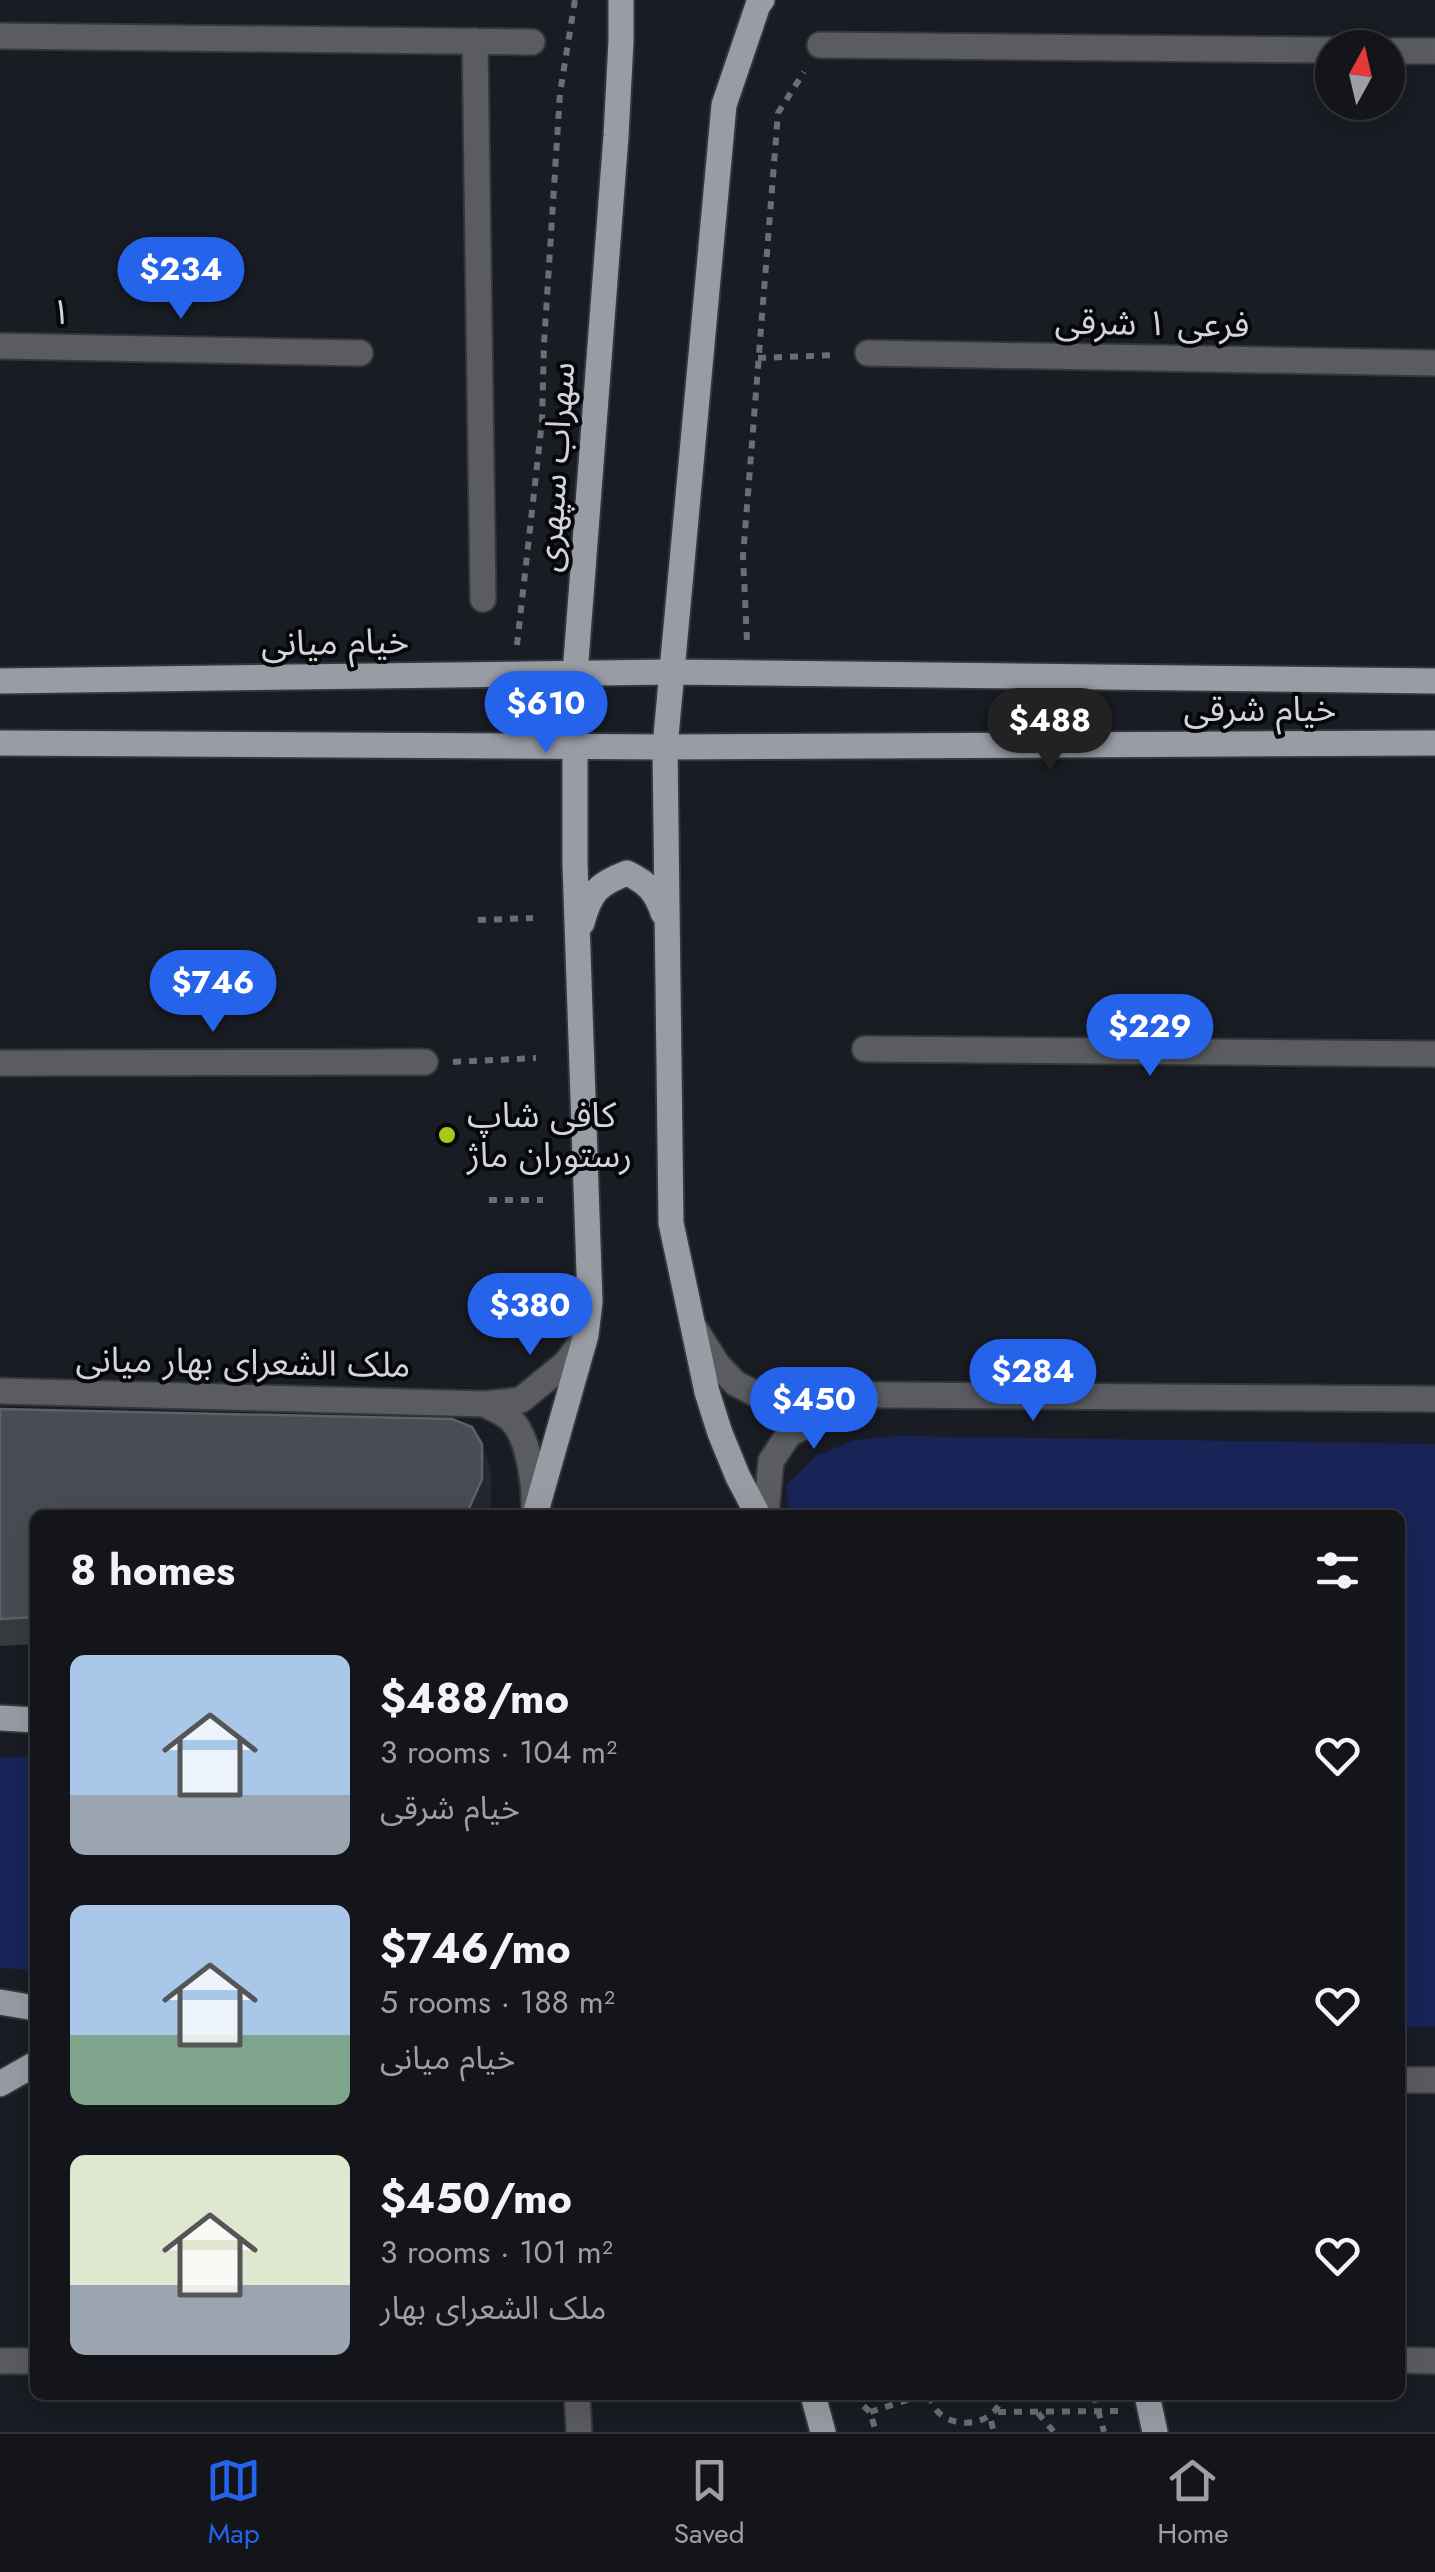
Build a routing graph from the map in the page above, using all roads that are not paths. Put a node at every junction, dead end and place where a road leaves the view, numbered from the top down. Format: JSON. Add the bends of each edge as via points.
{"nodes":[{"id":1,"x":620,"y":0,"type":"edge"},
{"id":2,"x":757,"y":2,"type":"edge"},
{"id":3,"x":0,"y":36,"type":"edge"},
{"id":4,"x":475,"y":41,"type":"junction"},
{"id":5,"x":532,"y":42,"type":"road end"},
{"id":6,"x":820,"y":46,"type":"road end"},
{"id":7,"x":1315,"y":50,"type":"edge"},
{"id":8,"x":1405,"y":51,"type":"edge"},
{"id":9,"x":1435,"y":51,"type":"edge"},
{"id":10,"x":0,"y":346,"type":"edge"},
{"id":11,"x":360,"y":354,"type":"dead end"},
{"id":12,"x":868,"y":354,"type":"road end"},
{"id":13,"x":1435,"y":364,"type":"edge"},
{"id":14,"x":483,"y":598,"type":"dead end"},
{"id":15,"x":670,"y":672,"type":"junction"},
{"id":16,"x":575,"y":674,"type":"junction"},
{"id":17,"x":0,"y":681,"type":"edge"},
{"id":18,"x":1435,"y":682,"type":"edge"},
{"id":19,"x":0,"y":743,"type":"edge"},
{"id":20,"x":1435,"y":743,"type":"edge"},
{"id":21,"x":574,"y":746,"type":"junction"},
{"id":22,"x":665,"y":748,"type":"junction"},
{"id":23,"x":666,"y":923,"type":"junction"},
{"id":24,"x":578,"y":940,"type":"junction"},
{"id":25,"x":864,"y":1049,"type":"dead end"},
{"id":26,"x":1435,"y":1054,"type":"edge"},
{"id":27,"x":426,"y":1062,"type":"dead end"},
{"id":28,"x":0,"y":1063,"type":"edge"},
{"id":29,"x":692,"y":1325,"type":"junction"},
{"id":30,"x":586,"y":1335,"type":"junction"},
{"id":31,"x":0,"y":1391,"type":"edge"},
{"id":32,"x":867,"y":1396,"type":"junction"},
{"id":33,"x":1435,"y":1399,"type":"edge"},
{"id":34,"x":485,"y":1404,"type":"junction"},
{"id":35,"x":534,"y":1510,"type":"edge"},
{"id":36,"x":535,"y":1510,"type":"edge"},
{"id":37,"x":759,"y":1510,"type":"edge"},
{"id":38,"x":763,"y":1510,"type":"edge"},
{"id":39,"x":0,"y":1718,"type":"edge"},
{"id":40,"x":30,"y":1720,"type":"edge"},
{"id":41,"x":0,"y":2002,"type":"edge"},
{"id":42,"x":30,"y":2007,"type":"edge"},
{"id":43,"x":30,"y":2067,"type":"edge"},
{"id":44,"x":1405,"y":2080,"type":"edge"},
{"id":45,"x":1435,"y":2080,"type":"edge"},
{"id":46,"x":0,"y":2084,"type":"edge"},
{"id":47,"x":1405,"y":2360,"type":"edge"},
{"id":48,"x":0,"y":2361,"type":"edge"},
{"id":49,"x":30,"y":2361,"type":"edge"},
{"id":50,"x":1435,"y":2361,"type":"edge"},
{"id":51,"x":577,"y":2400,"type":"edge"},
{"id":52,"x":814,"y":2400,"type":"edge"},
{"id":53,"x":578,"y":2432,"type":"edge"},
{"id":54,"x":823,"y":2432,"type":"edge"}],
"edges":[{"from":1,"to":16,"type":"main road","name":"سهراب سپهری"},
{"from":2,"to":15,"type":"main road","name":"سهراب سپهری","via":[[724,105]]},
{"from":3,"to":4,"type":"street"},
{"from":4,"to":5,"type":"street"},
{"from":4,"to":14,"type":"street"},
{"from":6,"to":7,"type":"street"},
{"from":8,"to":9,"type":"street"},
{"from":10,"to":11,"type":"street","name":"۱"},
{"from":12,"to":13,"type":"street","name":"فرعی ۱ شرقی"},
{"from":15,"to":16,"type":"main road","name":"خیام میانی"},
{"from":15,"to":18,"type":"main road","name":"خیام شرقی"},
{"from":15,"to":22,"type":"main road","name":"سهراب سپهری"},
{"from":16,"to":17,"type":"main road","name":"خیام میانی"},
{"from":16,"to":21,"type":"main road","name":"سهراب سپهری"},
{"from":19,"to":21,"type":"main road"},
{"from":20,"to":22,"type":"main road","name":"خیام شرقی"},
{"from":21,"to":22,"type":"main road"},
{"from":21,"to":24,"type":"main road","name":"سهراب سپهری"},
{"from":22,"to":23,"type":"main road","name":"سهراب سپهری"},
{"from":23,"to":24,"type":"main road","name":"سهراب سپهری","via":[[647,883],[628,873],[593,894]]},
{"from":23,"to":29,"type":"main road","name":"سهراب سپهری","via":[[671,1223]]},
{"from":24,"to":30,"type":"main road","name":"سهراب سپهری","via":[[590,1252]]},
{"from":25,"to":26,"type":"street"},
{"from":27,"to":28,"type":"street"},
{"from":29,"to":32,"type":"street","via":[[734,1384],[756,1394]]},
{"from":29,"to":37,"type":"main road","name":"سهراب سپهری","via":[[720,1432]]},
{"from":30,"to":34,"type":"street","name":"ملک الشعرای بهار میانی","via":[[566,1363],[520,1400]]},
{"from":30,"to":36,"type":"main road","name":"سهراب سپهری"},
{"from":31,"to":34,"type":"street","name":"ملک الشعرای بهار میانی"},
{"from":32,"to":33,"type":"street"},
{"from":32,"to":38,"type":"street","via":[[789,1434],[771,1461]]},
{"from":34,"to":35,"type":"street","via":[[514,1422],[526,1448]]},
{"from":39,"to":40,"type":"main road"},
{"from":41,"to":42,"type":"main road"},
{"from":43,"to":46,"type":"main road"},
{"from":44,"to":45,"type":"street"},
{"from":47,"to":50,"type":"street"},
{"from":48,"to":49,"type":"street"},
{"from":51,"to":53,"type":"street"},
{"from":52,"to":54,"type":"main road"}]}
